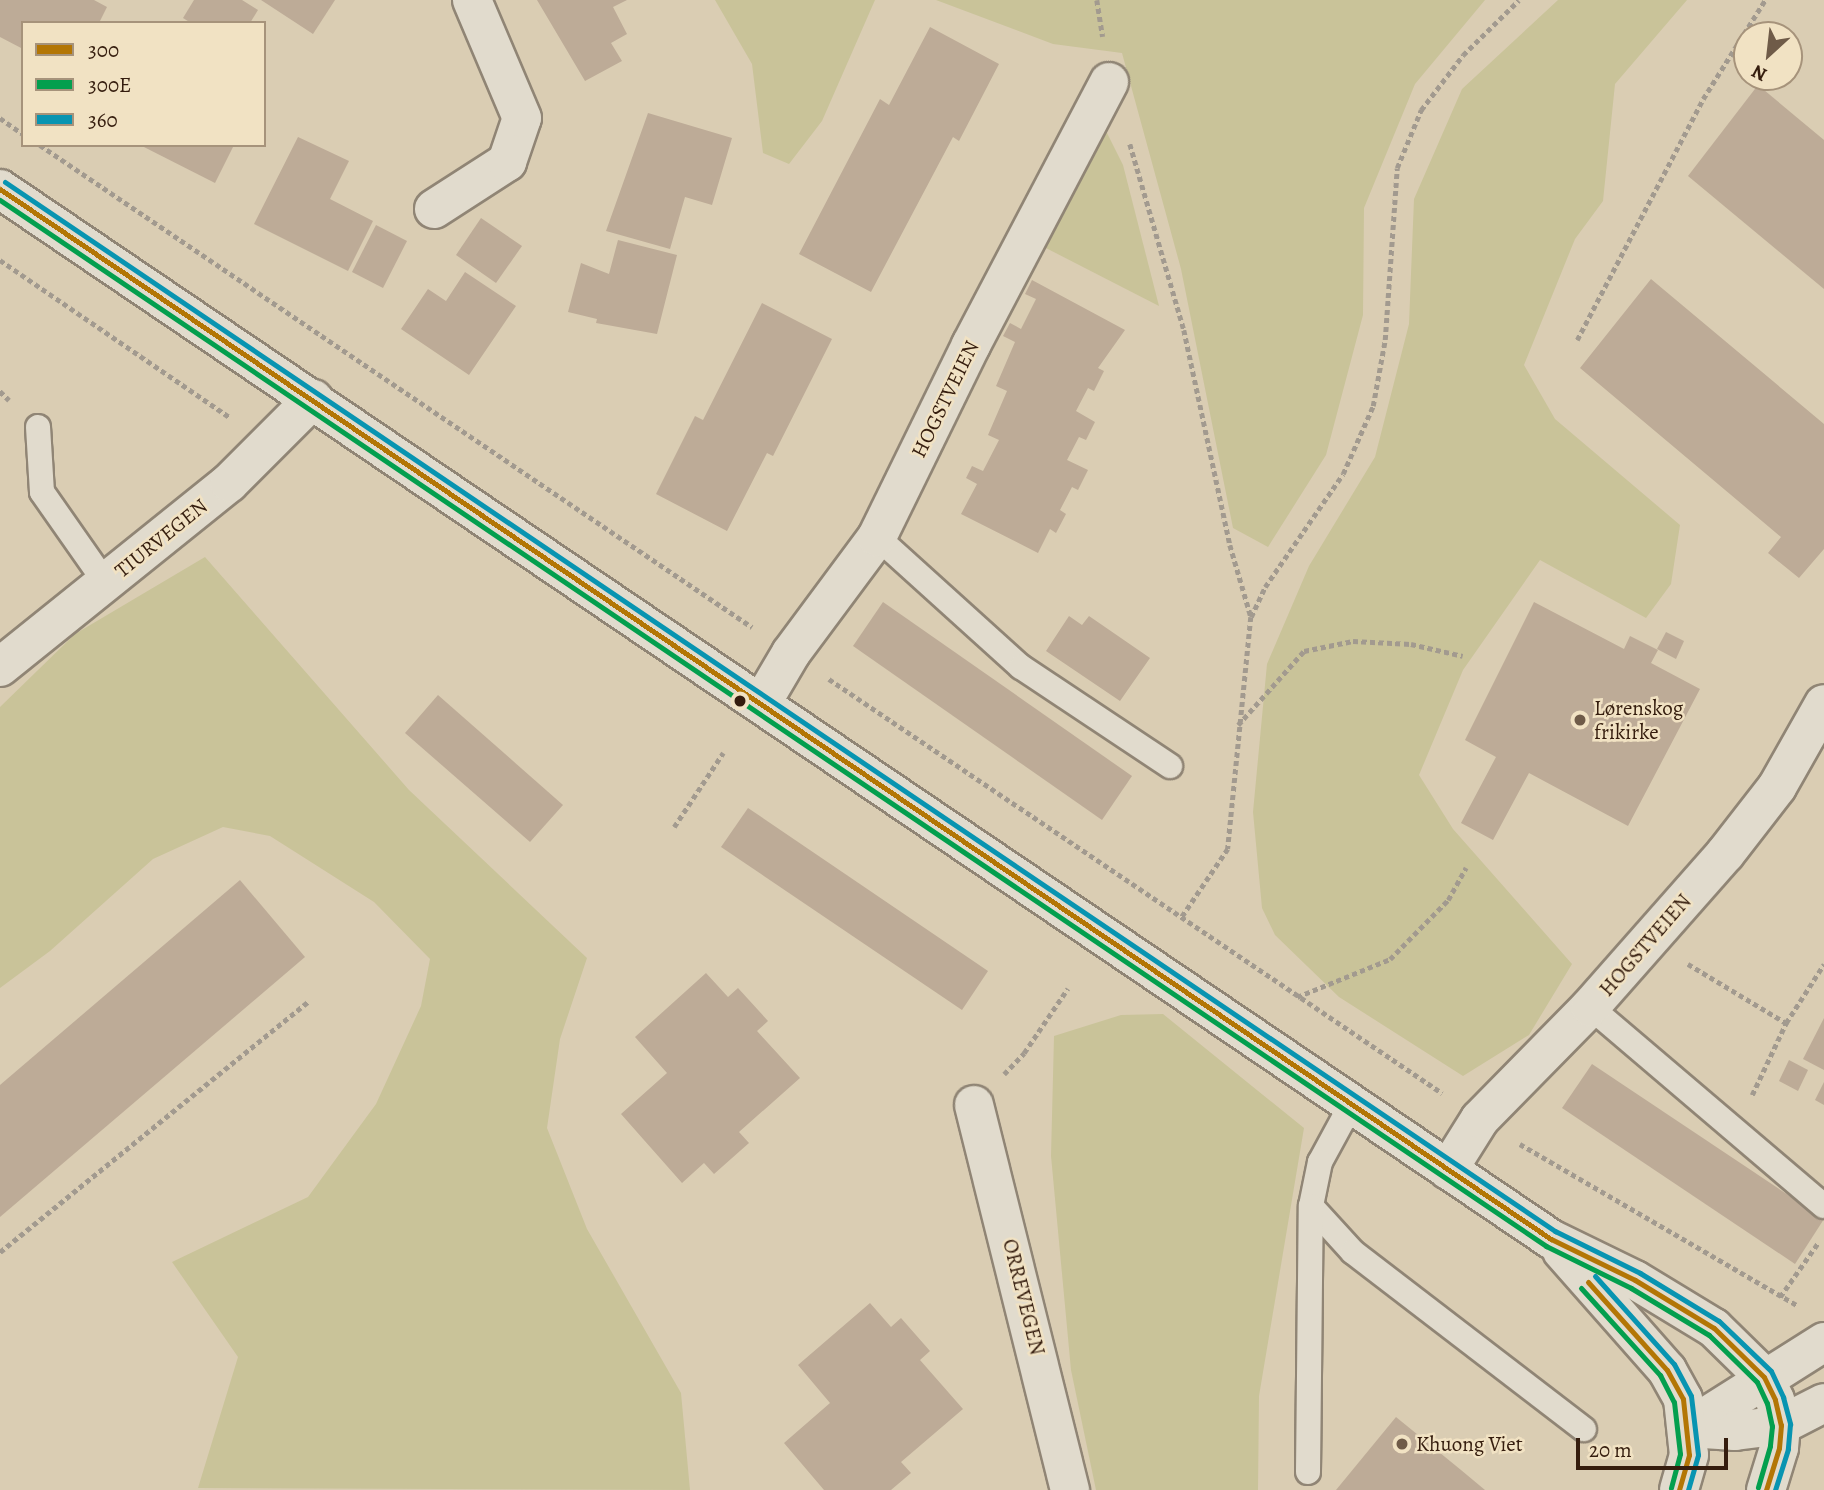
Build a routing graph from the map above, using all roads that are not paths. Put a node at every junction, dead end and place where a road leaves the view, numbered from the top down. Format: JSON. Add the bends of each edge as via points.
{"nodes":[{"id":1,"x":472,"y":0,"type":"edge"},
{"id":2,"x":1109,"y":82,"type":"road end"},
{"id":3,"x":0,"y":189,"type":"edge"},
{"id":4,"x":434,"y":209,"type":"dead end"},
{"id":5,"x":313,"y":399,"type":"junction"},
{"id":6,"x":38,"y":427,"type":"dead end"},
{"id":7,"x":877,"y":537,"type":"junction"},
{"id":8,"x":105,"y":582,"type":"junction"},
{"id":9,"x":0,"y":667,"type":"edge"},
{"id":10,"x":761,"y":704,"type":"junction"},
{"id":11,"x":1824,"y":704,"type":"edge"},
{"id":12,"x":1170,"y":766,"type":"dead end"},
{"id":13,"x":1590,"y":1007,"type":"junction"},
{"id":14,"x":974,"y":1105,"type":"road end"},
{"id":15,"x":1351,"y":1105,"type":"junction"},
{"id":16,"x":1448,"y":1170,"type":"junction"},
{"id":17,"x":1311,"y":1206,"type":"junction"},
{"id":18,"x":1824,"y":1206,"type":"edge"},
{"id":19,"x":1551,"y":1239,"type":"junction"},
{"id":20,"x":1816,"y":1328,"type":"edge"},
{"id":21,"x":1765,"y":1377,"type":"junction"},
{"id":22,"x":1824,"y":1403,"type":"edge"},
{"id":23,"x":1781,"y":1425,"type":"junction"},
{"id":24,"x":1688,"y":1428,"type":"junction"},
{"id":25,"x":1584,"y":1429,"type":"dead end"},
{"id":26,"x":1308,"y":1472,"type":"dead end"},
{"id":27,"x":1070,"y":1490,"type":"edge"},
{"id":28,"x":1679,"y":1490,"type":"edge"},
{"id":29,"x":1766,"y":1490,"type":"edge"}],
"edges":[{"from":1,"to":4,"type":"street","via":[[522,118],[506,162]]},
{"from":2,"to":7,"type":"street","name":"HOGSTVEIEN"},
{"from":3,"to":5,"type":"street"},
{"from":5,"to":8,"type":"street","name":"TIURVEGEN","via":[[271,445]]},
{"from":5,"to":10,"type":"street"},
{"from":6,"to":8,"type":"lane","via":[[42,492]]},
{"from":7,"to":10,"type":"street","name":"HOGSTVEIEN","via":[[791,653]]},
{"from":7,"to":12,"type":"lane","via":[[1021,667]]},
{"from":8,"to":9,"type":"street","name":"TIURVEGEN"},
{"from":10,"to":15,"type":"street"},
{"from":11,"to":13,"type":"street","name":"HOGSTVEIEN","via":[[1777,787]]},
{"from":13,"to":16,"type":"street","name":"HOGSTVEIEN","via":[[1480,1119]]},
{"from":13,"to":18,"type":"lane"},
{"from":14,"to":27,"type":"street","name":"ORREVEGEN"},
{"from":15,"to":16,"type":"street"},
{"from":15,"to":17,"type":"lane","via":[[1320,1162]]},
{"from":16,"to":19,"type":"street"},
{"from":17,"to":25,"type":"lane","via":[[1353,1252]]},
{"from":17,"to":26,"type":"lane"},
{"from":19,"to":21,"type":"street","via":[[1635,1280],[1714,1328]]},
{"from":19,"to":24,"type":"street","via":[[1667,1370],[1683,1399]]},
{"from":20,"to":21,"type":"street"},
{"from":21,"to":23,"type":"street"},
{"from":21,"to":24,"type":"street"},
{"from":22,"to":23,"type":"street"},
{"from":23,"to":24,"type":"street","via":[[1735,1431]]},
{"from":23,"to":29,"type":"street"},
{"from":24,"to":28,"type":"street","via":[[1689,1455]]}]}
